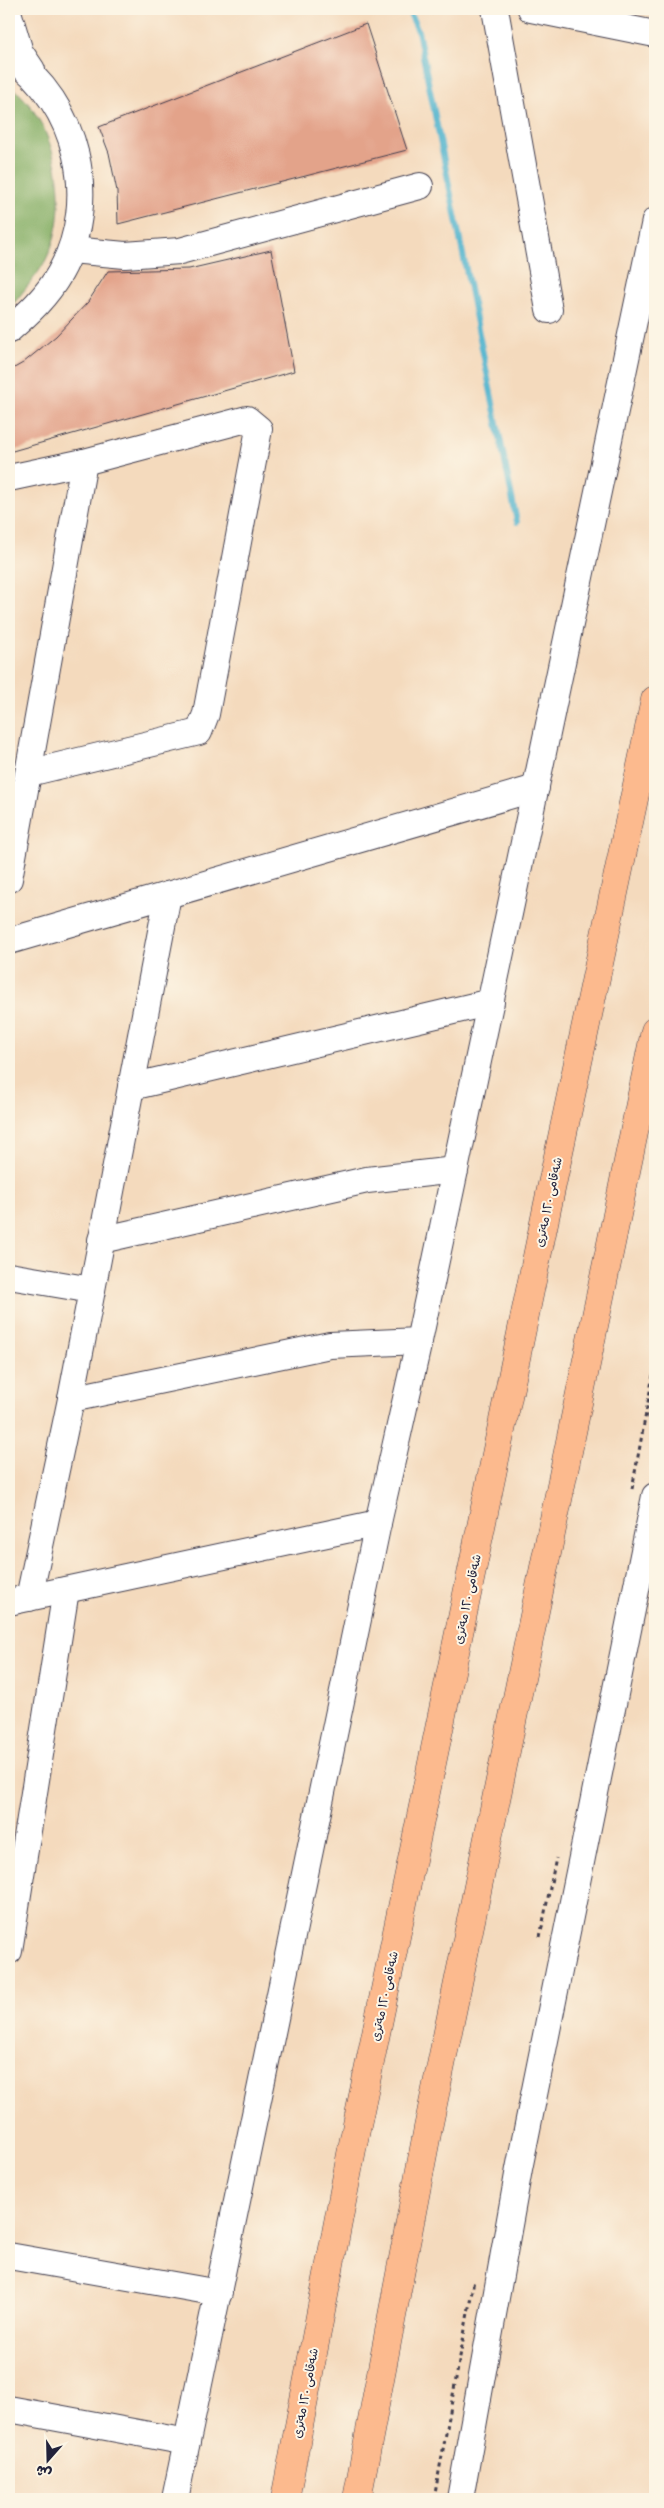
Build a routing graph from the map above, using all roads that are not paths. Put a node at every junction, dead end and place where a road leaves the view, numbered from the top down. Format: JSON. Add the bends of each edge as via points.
{"nodes":[{"id":1,"x":495,"y":9,"type":"edge"},
{"id":2,"x":531,"y":9,"type":"edge"},
{"id":3,"x":9,"y":15,"type":"edge"},
{"id":4,"x":655,"y":34,"type":"edge"},
{"id":5,"x":9,"y":56,"type":"edge"},
{"id":6,"x":40,"y":83,"type":"junction"},
{"id":7,"x":420,"y":186,"type":"dead end"},
{"id":8,"x":655,"y":221,"type":"edge"},
{"id":9,"x":71,"y":250,"type":"junction"},
{"id":10,"x":549,"y":310,"type":"dead end"},
{"id":11,"x":9,"y":330,"type":"edge"},
{"id":12,"x":84,"y":462,"type":"junction"},
{"id":13,"x":9,"y":478,"type":"edge"},
{"id":14,"x":655,"y":700,"type":"edge"},
{"id":15,"x":29,"y":773,"type":"junction"},
{"id":16,"x":536,"y":788,"type":"junction"},
{"id":17,"x":9,"y":879,"type":"edge"},
{"id":18,"x":168,"y":895,"type":"junction"},
{"id":19,"x":9,"y":941,"type":"edge"},
{"id":20,"x":491,"y":1002,"type":"junction"},
{"id":21,"x":655,"y":1031,"type":"edge"},
{"id":22,"x":131,"y":1087,"type":"junction"},
{"id":23,"x":455,"y":1170,"type":"junction"},
{"id":24,"x":101,"y":1240,"type":"junction"},
{"id":25,"x":9,"y":1276,"type":"edge"},
{"id":26,"x":92,"y":1290,"type":"junction"},
{"id":27,"x":419,"y":1341,"type":"junction"},
{"id":28,"x":71,"y":1399,"type":"junction"},
{"id":29,"x":655,"y":1496,"type":"edge"},
{"id":30,"x":378,"y":1523,"type":"junction"},
{"id":31,"x":649,"y":1549,"type":"edge"},
{"id":32,"x":66,"y":1590,"type":"junction"},
{"id":33,"x":19,"y":1600,"type":"edge"},
{"id":34,"x":9,"y":1952,"type":"edge"},
{"id":35,"x":9,"y":2256,"type":"edge"},
{"id":36,"x":219,"y":2293,"type":"junction"},
{"id":37,"x":9,"y":2408,"type":"edge"},
{"id":38,"x":187,"y":2442,"type":"junction"},
{"id":39,"x":175,"y":2499,"type":"edge"},
{"id":40,"x":285,"y":2499,"type":"edge"},
{"id":41,"x":357,"y":2499,"type":"edge"},
{"id":42,"x":460,"y":2499,"type":"edge"}],
"edges":[{"from":1,"to":10,"type":"street"},
{"from":2,"to":4,"type":"street"},
{"from":3,"to":6,"type":"street","via":[[20,52]]},
{"from":5,"to":6,"type":"street"},
{"from":6,"to":9,"type":"street","via":[[57,106],[76,152],[81,202]]},
{"from":7,"to":9,"type":"street","via":[[180,251],[125,255]]},
{"from":8,"to":16,"type":"street"},
{"from":9,"to":11,"type":"street","via":[[46,295]]},
{"from":12,"to":13,"type":"street"},
{"from":12,"to":15,"type":"street"},
{"from":12,"to":15,"type":"street","via":[[247,418],[259,429],[206,714],[199,732]]},
{"from":14,"to":40,"type":"highway","name":"شەقامی ١٢٠ مەتری","via":[[357,2124]]},
{"from":15,"to":17,"type":"street"},
{"from":16,"to":18,"type":"street"},
{"from":16,"to":20,"type":"street"},
{"from":18,"to":19,"type":"street"},
{"from":18,"to":22,"type":"street"},
{"from":20,"to":22,"type":"street"},
{"from":20,"to":23,"type":"street"},
{"from":21,"to":41,"type":"highway","via":[[426,2138]]},
{"from":22,"to":24,"type":"street"},
{"from":23,"to":24,"type":"street","via":[[367,1180]]},
{"from":23,"to":27,"type":"street"},
{"from":24,"to":26,"type":"street"},
{"from":25,"to":26,"type":"street"},
{"from":26,"to":28,"type":"street"},
{"from":27,"to":28,"type":"street","via":[[330,1345]]},
{"from":27,"to":30,"type":"street"},
{"from":28,"to":33,"type":"street"},
{"from":29,"to":31,"type":"street"},
{"from":30,"to":32,"type":"street"},
{"from":30,"to":36,"type":"street"},
{"from":31,"to":42,"type":"street","via":[[519,2169]]},
{"from":32,"to":33,"type":"street"},
{"from":32,"to":34,"type":"street"},
{"from":35,"to":36,"type":"street"},
{"from":36,"to":38,"type":"street"},
{"from":37,"to":38,"type":"street"},
{"from":38,"to":39,"type":"street"}]}
